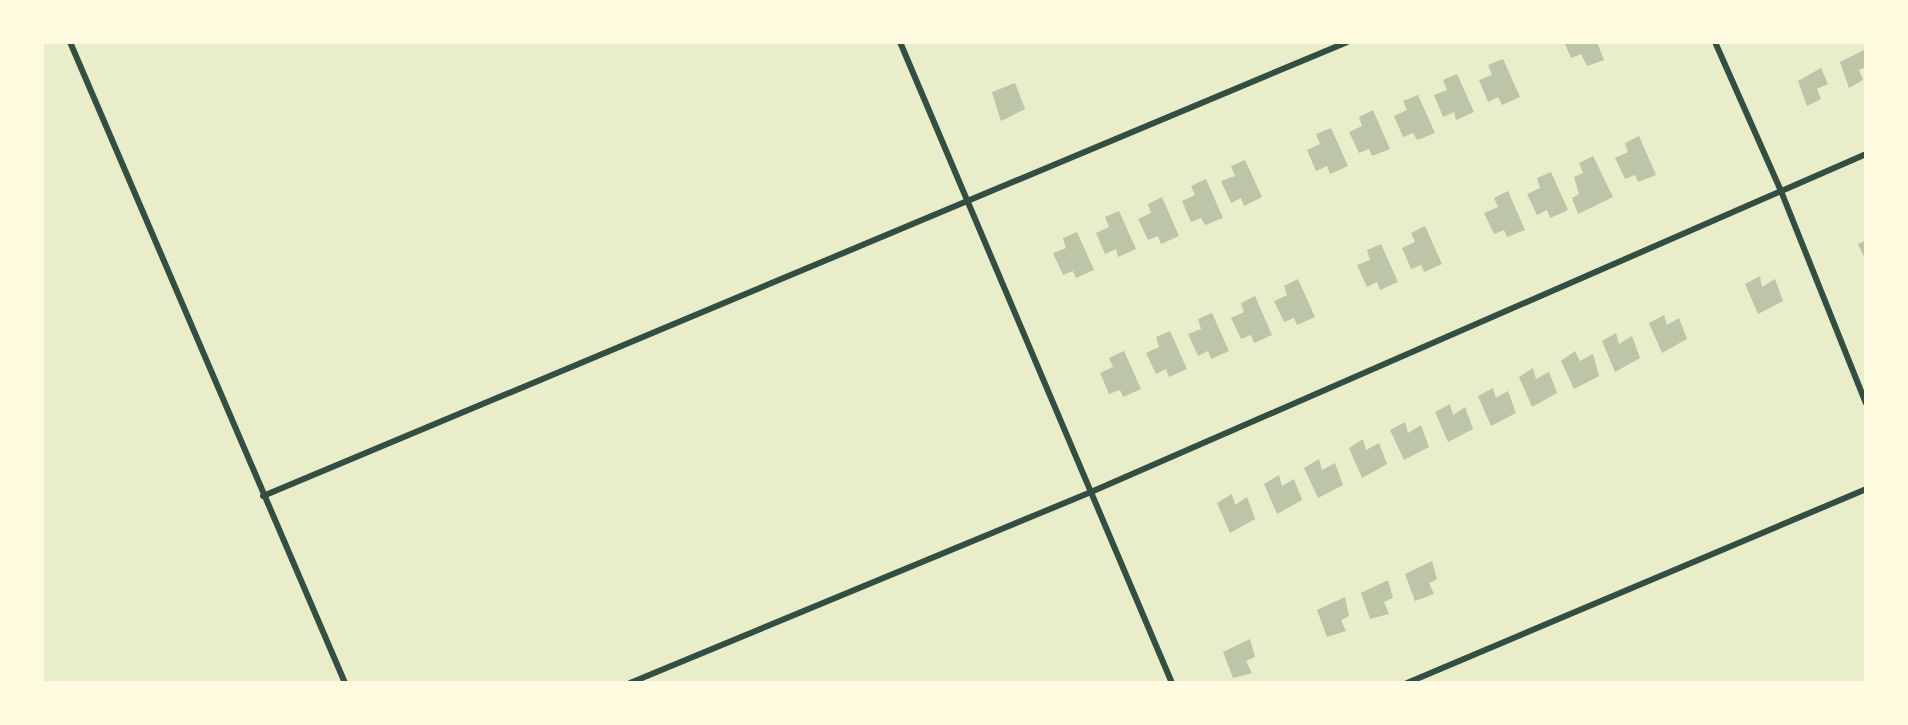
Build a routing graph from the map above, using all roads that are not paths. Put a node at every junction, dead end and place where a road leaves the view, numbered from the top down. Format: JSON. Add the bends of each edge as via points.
{"nodes":[{"id":1,"x":70,"y":42,"type":"edge"},
{"id":2,"x":900,"y":42,"type":"edge"},
{"id":3,"x":1347,"y":42,"type":"edge"},
{"id":4,"x":1715,"y":42,"type":"edge"},
{"id":5,"x":1866,"y":154,"type":"edge"},
{"id":6,"x":1781,"y":191,"type":"junction"},
{"id":7,"x":968,"y":202,"type":"junction"},
{"id":8,"x":1866,"y":403,"type":"edge"},
{"id":9,"x":1866,"y":489,"type":"edge"},
{"id":10,"x":1091,"y":492,"type":"junction"},
{"id":11,"x":263,"y":496,"type":"junction"},
{"id":12,"x":345,"y":683,"type":"edge"},
{"id":13,"x":630,"y":683,"type":"edge"},
{"id":14,"x":1172,"y":683,"type":"edge"},
{"id":15,"x":1407,"y":683,"type":"edge"}],
"edges":[{"from":1,"to":11,"type":"street"},
{"from":2,"to":7,"type":"street"},
{"from":3,"to":7,"type":"street"},
{"from":4,"to":6,"type":"street"},
{"from":5,"to":6,"type":"street"},
{"from":6,"to":8,"type":"street"},
{"from":6,"to":10,"type":"street"},
{"from":7,"to":10,"type":"street"},
{"from":7,"to":11,"type":"street"},
{"from":9,"to":15,"type":"street"},
{"from":10,"to":13,"type":"street"},
{"from":10,"to":14,"type":"street"},
{"from":11,"to":12,"type":"street"}]}
